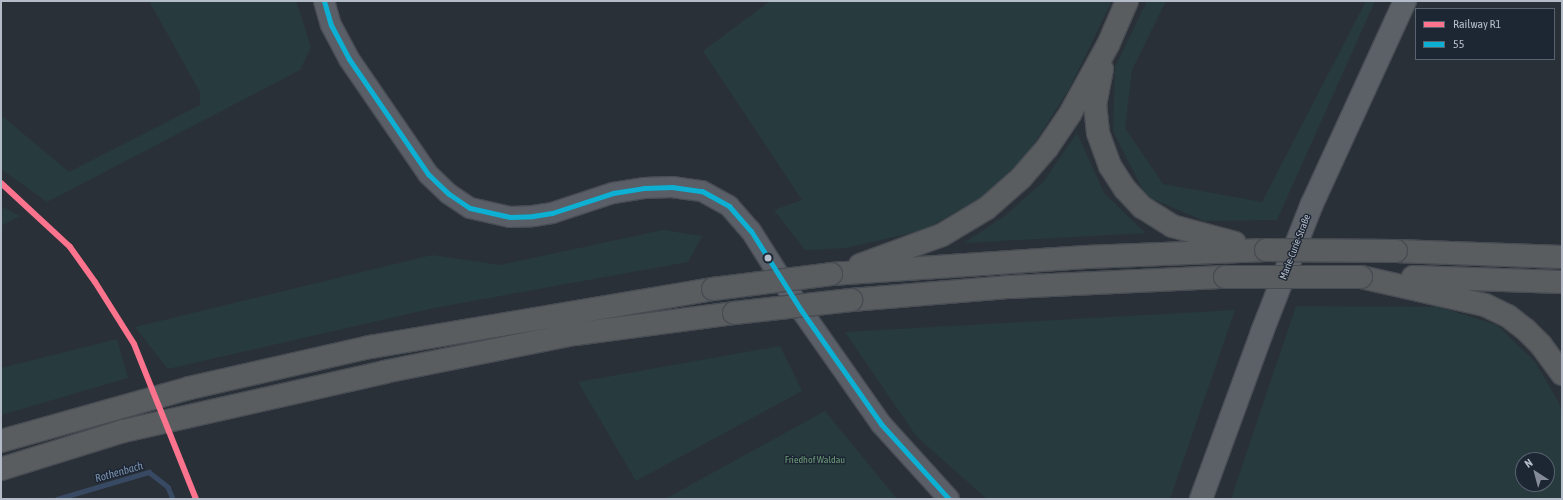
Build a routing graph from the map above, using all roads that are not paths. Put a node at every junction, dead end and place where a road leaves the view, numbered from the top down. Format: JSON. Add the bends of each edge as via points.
{"nodes":[{"id":1,"x":324,"y":1,"type":"edge"},
{"id":2,"x":1127,"y":1,"type":"edge"},
{"id":3,"x":1405,"y":1,"type":"edge"},
{"id":4,"x":1108,"y":45,"type":"junction"},
{"id":5,"x":1238,"y":248,"type":"junction"},
{"id":6,"x":1562,"y":257,"type":"edge"},
{"id":7,"x":831,"y":274,"type":"junction"},
{"id":8,"x":1384,"y":279,"type":"junction"},
{"id":9,"x":1562,"y":282,"type":"edge"},
{"id":10,"x":1562,"y":374,"type":"edge"},
{"id":11,"x":1,"y":441,"type":"edge"},
{"id":12,"x":1,"y":469,"type":"edge"},
{"id":13,"x":949,"y":499,"type":"edge"},
{"id":14,"x":1201,"y":499,"type":"edge"}],
"edges":[{"from":1,"to":13,"type":"street","via":[[331,25],[349,59],[428,174],[449,194],[470,208],[503,216],[533,216],[552,213],[613,193],[672,187],[702,191],[730,206],[752,232],[801,310],[881,424]]},
{"from":2,"to":4,"type":"highway"},
{"from":3,"to":14,"type":"main road","name":"Marie-Curie-Straße","via":[[1312,204]]},
{"from":4,"to":5,"type":"highway","via":[[1097,91],[1096,121],[1103,149],[1116,178],[1142,207],[1162,220]]},
{"from":4,"to":7,"type":"highway","via":[[1070,114],[1047,148],[1005,194],[942,235]]},
{"from":5,"to":6,"type":"highway","bridge":true},
{"from":5,"to":7,"type":"highway"},
{"from":7,"to":11,"type":"highway","bridge":true,"via":[[713,289],[370,347],[189,388]]},
{"from":8,"to":9,"type":"highway"},
{"from":8,"to":10,"type":"highway","via":[[1485,305],[1508,316],[1541,346]]},
{"from":8,"to":12,"type":"highway","bridge":true,"via":[[1361,276],[1225,277],[1010,287],[851,300],[575,334],[384,372],[123,431]]}]}
